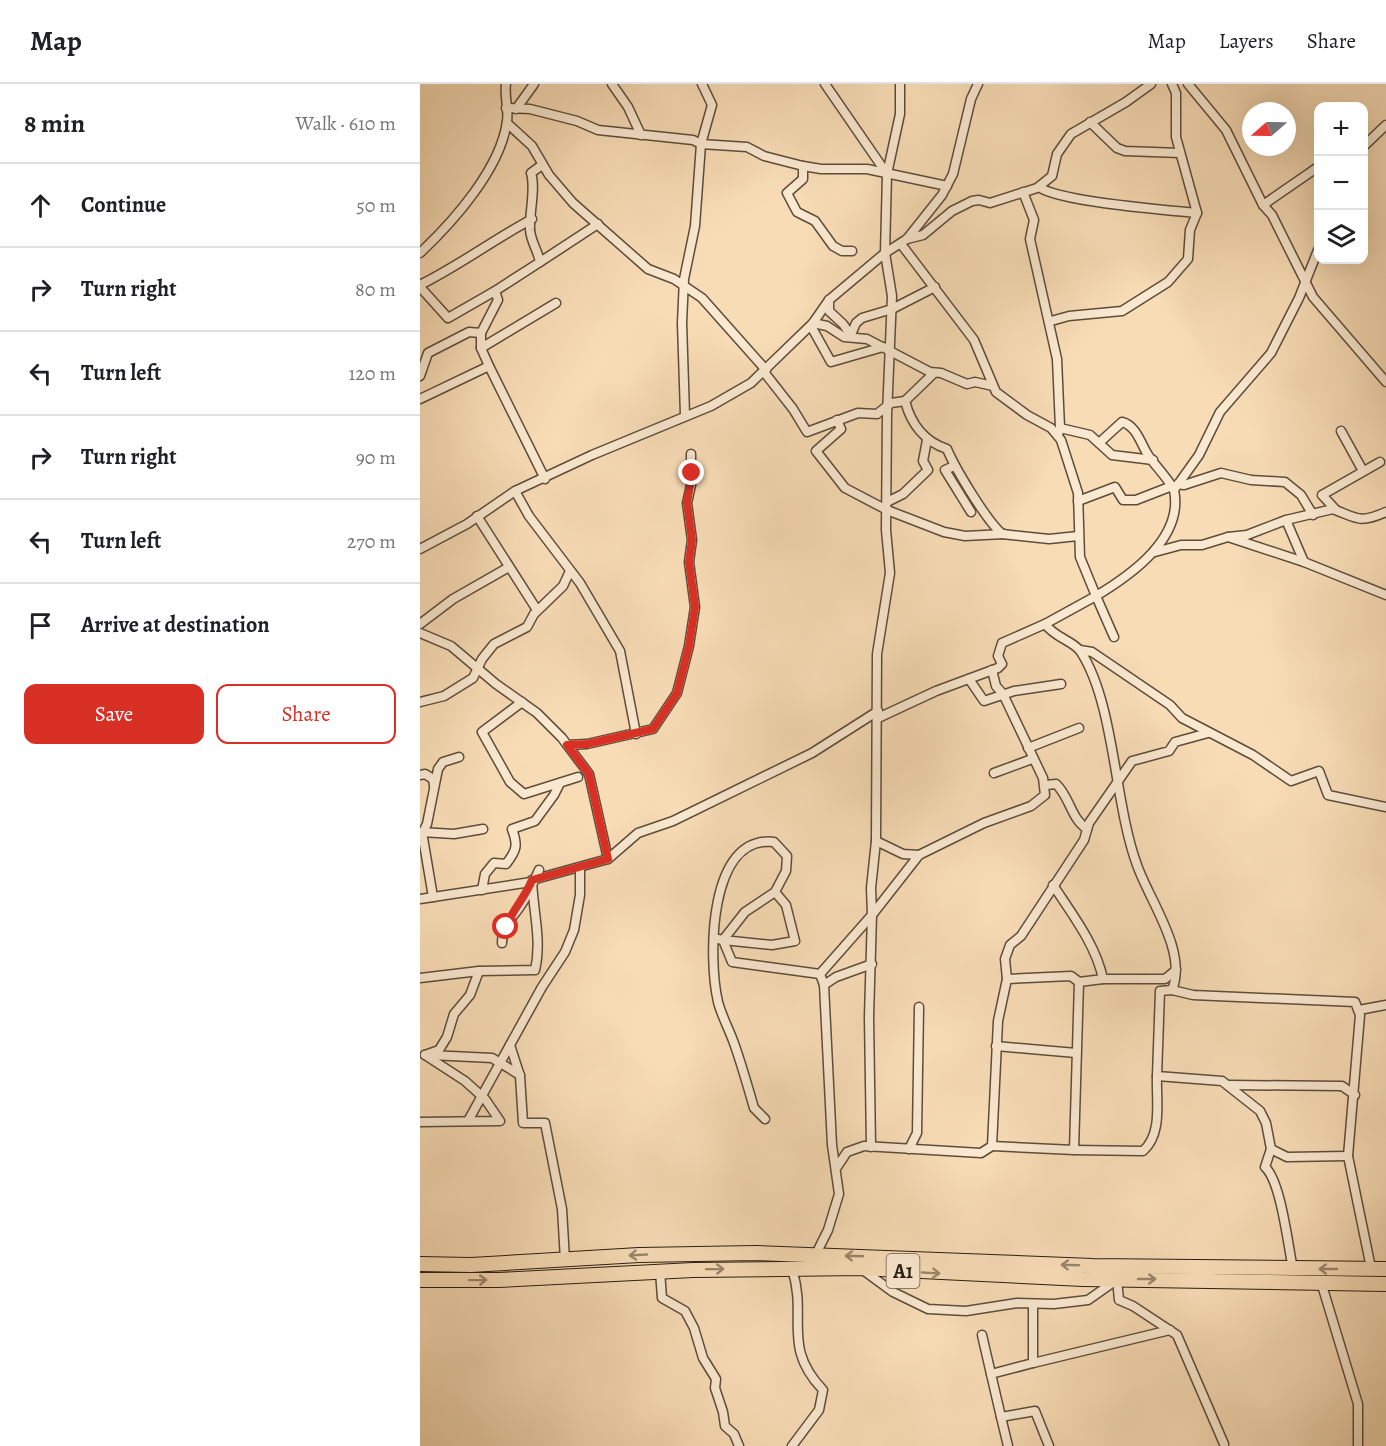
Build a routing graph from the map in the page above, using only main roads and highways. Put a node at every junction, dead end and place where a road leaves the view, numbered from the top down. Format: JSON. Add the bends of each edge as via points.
{"nodes":[{"id":1,"x":692,"y":1253,"type":"junction"},
{"id":2,"x":420,"y":1264,"type":"edge"},
{"id":3,"x":1386,"y":1269,"type":"edge"},
{"id":4,"x":693,"y":1270,"type":"junction"},
{"id":5,"x":420,"y":1280,"type":"edge"},
{"id":6,"x":1386,"y":1284,"type":"edge"}],
"edges":[{"from":1,"to":2,"type":"highway","number":"A1","one_way":true,"via":[[471,1265]]},
{"from":3,"to":1,"type":"highway","number":"A1","one_way":true},
{"from":1,"to":4,"type":"highway"},
{"from":5,"to":4,"type":"highway","number":"A1","one_way":true},
{"from":4,"to":6,"type":"highway","number":"A1","one_way":true,"via":[[860,1268],[1117,1280]]}]}
